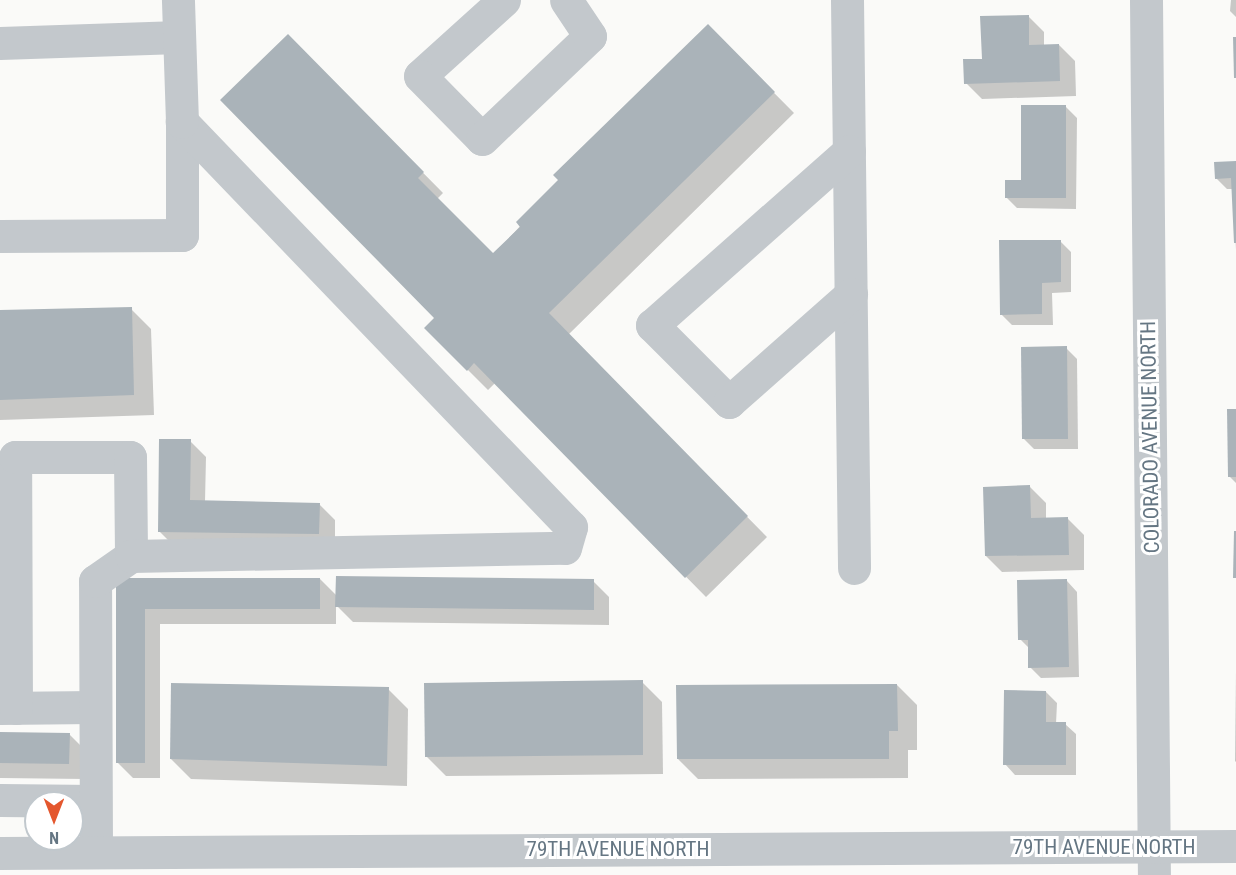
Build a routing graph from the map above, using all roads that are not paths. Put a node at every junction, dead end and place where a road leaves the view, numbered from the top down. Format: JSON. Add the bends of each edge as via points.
{"nodes":[{"id":1,"x":178,"y":0,"type":"edge"},
{"id":2,"x":504,"y":0,"type":"edge"},
{"id":3,"x":566,"y":0,"type":"edge"},
{"id":4,"x":847,"y":0,"type":"edge"},
{"id":5,"x":1146,"y":0,"type":"edge"},
{"id":6,"x":179,"y":37,"type":"junction"},
{"id":7,"x":0,"y":43,"type":"edge"},
{"id":8,"x":182,"y":122,"type":"junction"},
{"id":9,"x":849,"y":151,"type":"junction"},
{"id":10,"x":0,"y":236,"type":"edge"},
{"id":11,"x":851,"y":294,"type":"junction"},
{"id":12,"x":131,"y":556,"type":"junction"},
{"id":13,"x":854,"y":568,"type":"dead end"},
{"id":14,"x":94,"y":706,"type":"junction"},
{"id":15,"x":8,"y":708,"type":"edge"},
{"id":16,"x":0,"y":800,"type":"edge"},
{"id":17,"x":95,"y":801,"type":"junction"},
{"id":18,"x":1236,"y":846,"type":"edge"},
{"id":19,"x":96,"y":852,"type":"junction"},
{"id":20,"x":0,"y":853,"type":"edge"},
{"id":21,"x":1154,"y":861,"type":"edge"},
{"id":22,"x":685,"y":862,"type":"edge"}],
"edges":[{"from":1,"to":6,"type":"street"},
{"from":2,"to":3,"type":"street","via":[[420,76],[482,139],[590,36]]},
{"from":4,"to":9,"type":"street"},
{"from":5,"to":21,"type":"street","name":"COLORADO AVENUE NORTH"},
{"from":6,"to":7,"type":"street"},
{"from":6,"to":8,"type":"street"},
{"from":8,"to":10,"type":"street","via":[[182,235]]},
{"from":8,"to":12,"type":"street","via":[[571,527],[565,548]]},
{"from":9,"to":11,"type":"street"},
{"from":9,"to":11,"type":"street","via":[[652,325],[729,402]]},
{"from":11,"to":13,"type":"street"},
{"from":12,"to":14,"type":"street","via":[[95,581]]},
{"from":12,"to":15,"type":"street","via":[[130,457],[15,457]]},
{"from":14,"to":15,"type":"street"},
{"from":14,"to":17,"type":"street"},
{"from":16,"to":17,"type":"street"},
{"from":17,"to":19,"type":"street"},
{"from":18,"to":21,"type":"street","name":"79TH AVENUE NORTH"},
{"from":19,"to":20,"type":"street","name":"79TH AVENUE NORTH"},
{"from":19,"to":22,"type":"street","name":"79TH AVENUE NORTH"},
{"from":21,"to":22,"type":"street","name":"79TH AVENUE NORTH"}]}
